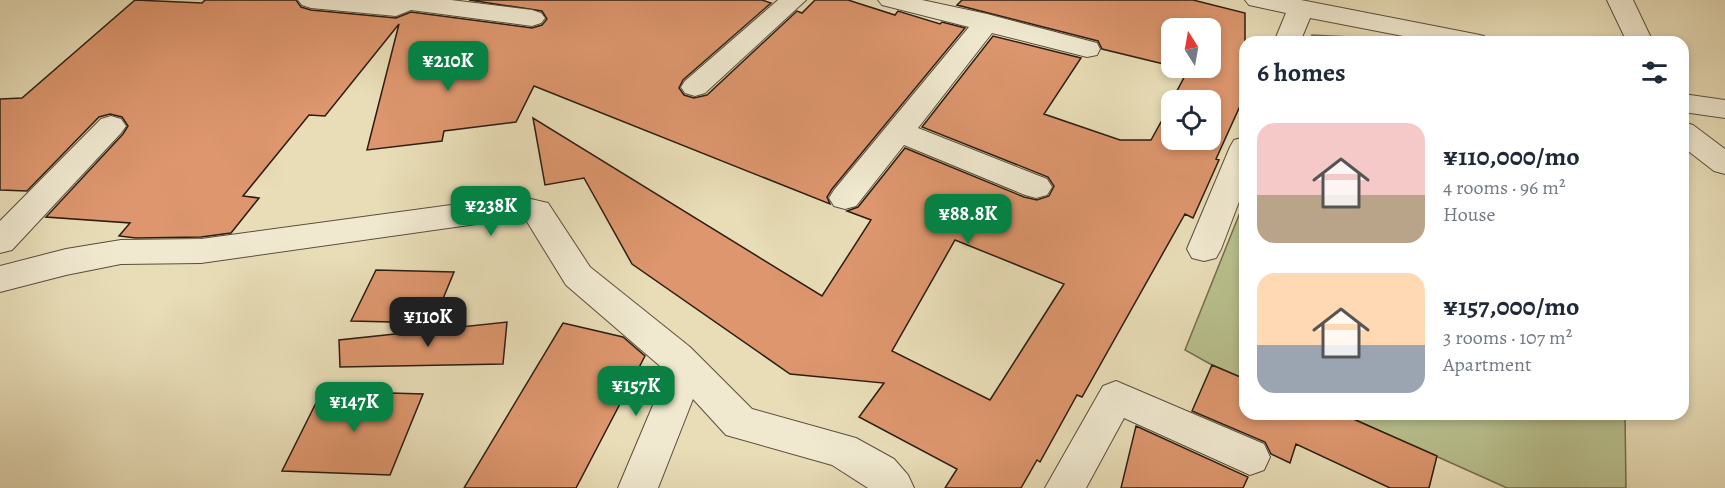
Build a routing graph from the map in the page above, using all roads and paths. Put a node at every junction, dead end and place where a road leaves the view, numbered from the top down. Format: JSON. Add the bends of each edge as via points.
{"nodes":[{"id":1,"x":311,"y":0,"type":"edge"},
{"id":2,"x":793,"y":0,"type":"edge"},
{"id":3,"x":891,"y":0,"type":"edge"},
{"id":4,"x":1258,"y":0,"type":"edge"},
{"id":5,"x":1620,"y":0,"type":"edge"},
{"id":6,"x":408,"y":1,"type":"edge"},
{"id":7,"x":1301,"y":8,"type":"junction"},
{"id":8,"x":532,"y":18,"type":"dead end"},
{"id":9,"x":987,"y":22,"type":"junction"},
{"id":10,"x":1289,"y":36,"type":"edge"},
{"id":11,"x":1445,"y":36,"type":"edge"},
{"id":12,"x":1637,"y":36,"type":"edge"},
{"id":13,"x":1087,"y":49,"type":"dead end"},
{"id":14,"x":695,"y":87,"type":"dead end"},
{"id":15,"x":1689,"y":104,"type":"edge"},
{"id":16,"x":1725,"y":109,"type":"edge"},
{"id":17,"x":111,"y":126,"type":"dead end"},
{"id":18,"x":898,"y":131,"type":"junction"},
{"id":19,"x":1689,"y":137,"type":"edge"},
{"id":20,"x":1239,"y":162,"type":"edge"},
{"id":21,"x":1725,"y":165,"type":"edge"},
{"id":22,"x":1036,"y":188,"type":"dead end"},
{"id":23,"x":845,"y":198,"type":"dead end"},
{"id":24,"x":0,"y":241,"type":"edge"},
{"id":25,"x":1204,"y":249,"type":"dead end"},
{"id":26,"x":0,"y":279,"type":"edge"},
{"id":27,"x":687,"y":368,"type":"junction"},
{"id":28,"x":1250,"y":457,"type":"dead end"},
{"id":29,"x":638,"y":488,"type":"edge"},
{"id":30,"x":894,"y":488,"type":"edge"},
{"id":31,"x":1065,"y":488,"type":"edge"}],
"edges":[{"from":1,"to":6,"type":"street","via":[[396,8]]},
{"from":2,"to":14,"type":"street"},
{"from":3,"to":9,"type":"street"},
{"from":4,"to":7,"type":"street"},
{"from":5,"to":12,"type":"street"},
{"from":6,"to":8,"type":"street"},
{"from":7,"to":10,"type":"street"},
{"from":7,"to":11,"type":"street"},
{"from":9,"to":13,"type":"street"},
{"from":9,"to":18,"type":"street"},
{"from":15,"to":16,"type":"street"},
{"from":17,"to":24,"type":"street"},
{"from":18,"to":22,"type":"street"},
{"from":18,"to":23,"type":"street"},
{"from":19,"to":21,"type":"street"},
{"from":20,"to":25,"type":"street"},
{"from":26,"to":27,"type":"street","via":[[121,252],[201,251],[518,207],[537,211],[578,276]]},
{"from":27,"to":29,"type":"street"},
{"from":27,"to":30,"type":"street","via":[[740,423],[842,450],[880,472]]},
{"from":28,"to":31,"type":"street","via":[[1116,397]]}]}
